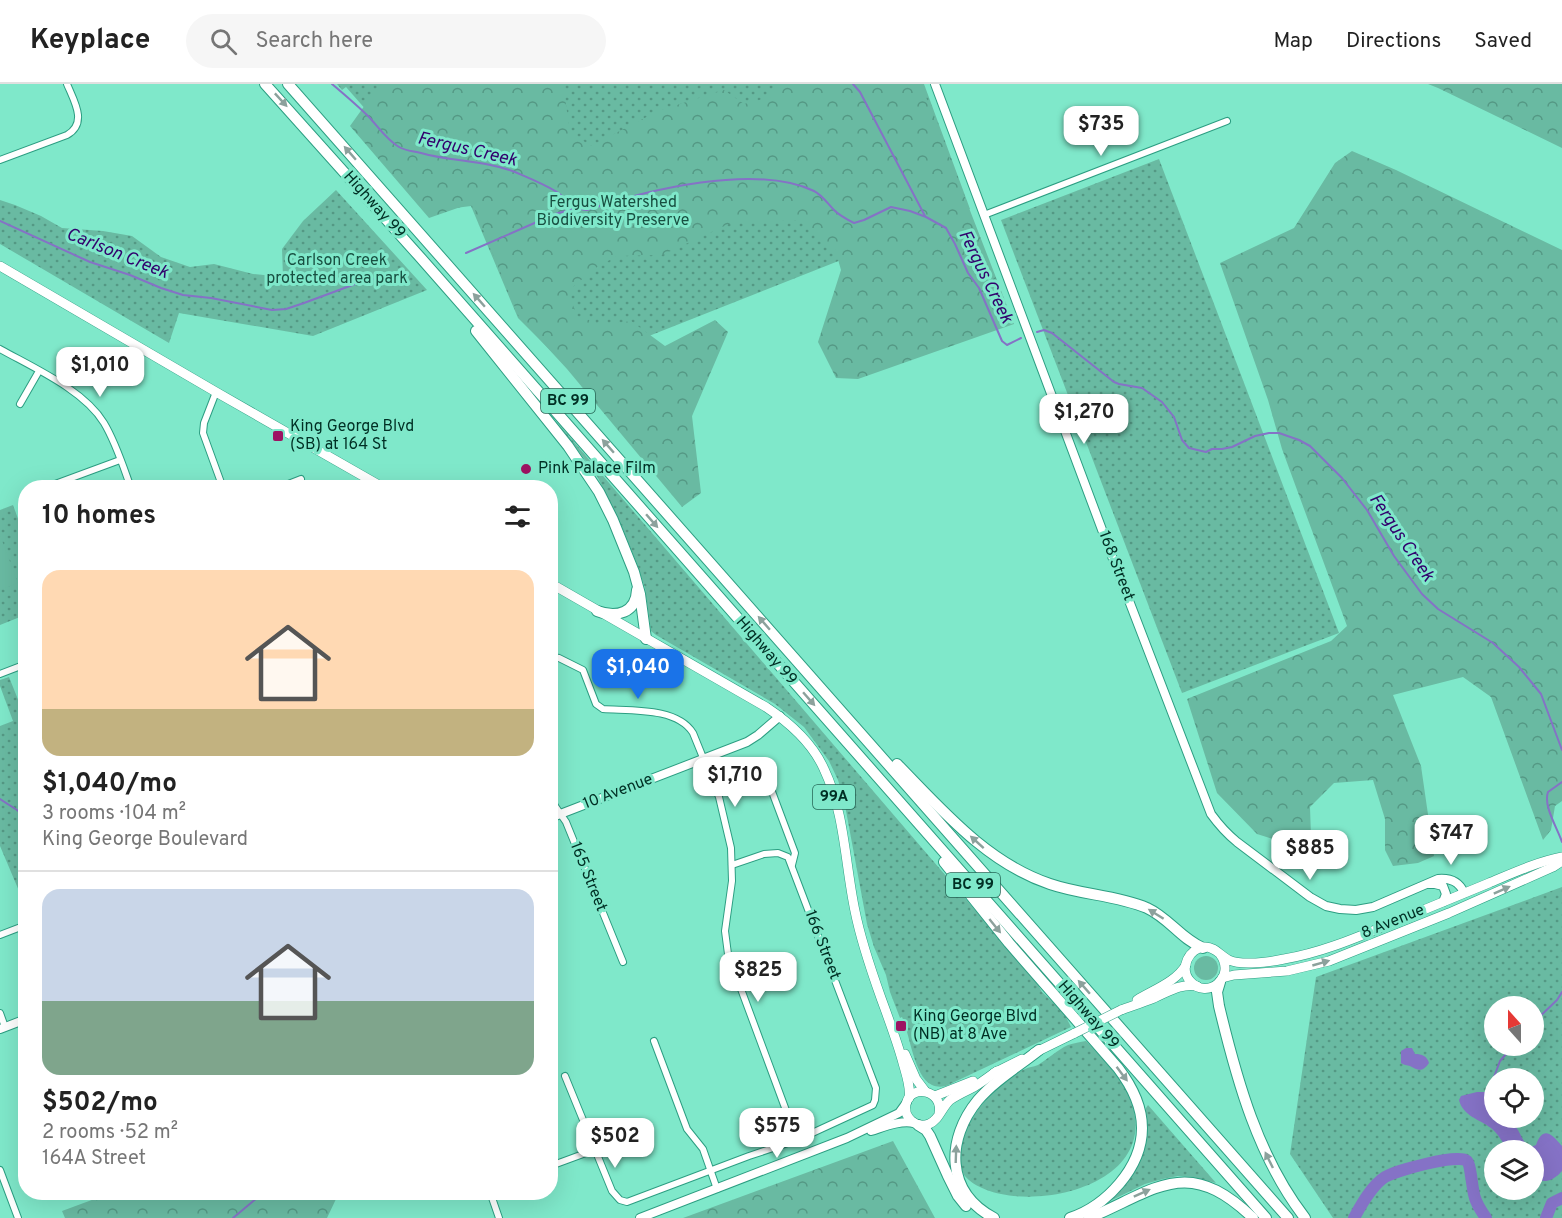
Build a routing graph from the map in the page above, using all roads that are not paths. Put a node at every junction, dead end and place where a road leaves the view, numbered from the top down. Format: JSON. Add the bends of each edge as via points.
{"nodes":[{"id":1,"x":67,"y":84,"type":"edge"},
{"id":2,"x":265,"y":84,"type":"edge"},
{"id":3,"x":288,"y":84,"type":"edge"},
{"id":4,"x":293,"y":84,"type":"edge"},
{"id":5,"x":935,"y":84,"type":"edge"},
{"id":6,"x":1227,"y":122,"type":"dead end"},
{"id":7,"x":334,"y":135,"type":"junction"},
{"id":8,"x":0,"y":160,"type":"edge"},
{"id":9,"x":984,"y":215,"type":"junction"},
{"id":10,"x":419,"y":256,"type":"junction"},
{"id":11,"x":0,"y":266,"type":"edge"},
{"id":12,"x":0,"y":349,"type":"edge"},
{"id":13,"x":39,"y":371,"type":"junction"},
{"id":14,"x":216,"y":392,"type":"junction"},
{"id":15,"x":20,"y":404,"type":"dead end"},
{"id":16,"x":120,"y":460,"type":"junction"},
{"id":17,"x":66,"y":480,"type":"edge"},
{"id":18,"x":128,"y":480,"type":"edge"},
{"id":19,"x":220,"y":480,"type":"edge"},
{"id":20,"x":370,"y":480,"type":"edge"},
{"id":21,"x":634,"y":572,"type":"junction"},
{"id":22,"x":558,"y":588,"type":"edge"},
{"id":23,"x":597,"y":611,"type":"junction"},
{"id":24,"x":646,"y":639,"type":"junction"},
{"id":25,"x":559,"y":658,"type":"dead end"},
{"id":26,"x":18,"y":667,"type":"edge"},
{"id":27,"x":803,"y":667,"type":"junction"},
{"id":28,"x":0,"y":674,"type":"edge"},
{"id":29,"x":780,"y":716,"type":"junction"},
{"id":30,"x":826,"y":718,"type":"junction"},
{"id":31,"x":704,"y":759,"type":"junction"},
{"id":32,"x":771,"y":789,"type":"dead end"},
{"id":33,"x":558,"y":811,"type":"edge"},
{"id":34,"x":560,"y":814,"type":"junction"},
{"id":35,"x":1562,"y":857,"type":"edge"},
{"id":36,"x":1562,"y":861,"type":"edge"},
{"id":37,"x":732,"y":865,"type":"junction"},
{"id":38,"x":792,"y":866,"type":"junction"},
{"id":39,"x":1422,"y":884,"type":"junction"},
{"id":40,"x":1464,"y":893,"type":"junction"},
{"id":41,"x":1443,"y":902,"type":"junction"},
{"id":42,"x":18,"y":928,"type":"edge"},
{"id":43,"x":0,"y":935,"type":"edge"},
{"id":44,"x":1203,"y":948,"type":"junction"},
{"id":45,"x":1220,"y":954,"type":"junction"},
{"id":46,"x":1348,"y":954,"type":"junction"},
{"id":47,"x":622,"y":962,"type":"dead end"},
{"id":48,"x":1185,"y":965,"type":"junction"},
{"id":49,"x":1221,"y":980,"type":"junction"},
{"id":50,"x":1197,"y":986,"type":"junction"},
{"id":51,"x":1121,"y":1010,"type":"junction"},
{"id":52,"x":0,"y":1013,"type":"edge"},
{"id":53,"x":18,"y":1022,"type":"edge"},
{"id":54,"x":3,"y":1028,"type":"edge"},
{"id":55,"x":654,"y":1041,"type":"dead end"},
{"id":56,"x":897,"y":1041,"type":"junction"},
{"id":57,"x":1039,"y":1050,"type":"junction"},
{"id":58,"x":997,"y":1071,"type":"junction"},
{"id":59,"x":565,"y":1076,"type":"dead end"},
{"id":60,"x":925,"y":1091,"type":"junction"},
{"id":61,"x":935,"y":1096,"type":"junction"},
{"id":62,"x":908,"y":1100,"type":"junction"},
{"id":63,"x":939,"y":1114,"type":"junction"},
{"id":64,"x":916,"y":1124,"type":"junction"},
{"id":65,"x":847,"y":1138,"type":"junction"},
{"id":66,"x":797,"y":1140,"type":"junction"},
{"id":67,"x":594,"y":1150,"type":"junction"},
{"id":68,"x":558,"y":1163,"type":"edge"},
{"id":69,"x":0,"y":1170,"type":"edge"},
{"id":70,"x":711,"y":1171,"type":"junction"},
{"id":71,"x":717,"y":1189,"type":"junction"},
{"id":72,"x":493,"y":1200,"type":"edge"},
{"id":73,"x":18,"y":1218,"type":"edge"},
{"id":74,"x":500,"y":1218,"type":"edge"},
{"id":75,"x":640,"y":1218,"type":"edge"},
{"id":76,"x":979,"y":1218,"type":"edge"},
{"id":77,"x":994,"y":1218,"type":"edge"},
{"id":78,"x":1070,"y":1218,"type":"edge"},
{"id":79,"x":1089,"y":1218,"type":"edge"},
{"id":80,"x":1253,"y":1218,"type":"edge"},
{"id":81,"x":1266,"y":1218,"type":"edge"},
{"id":82,"x":1288,"y":1218,"type":"edge"},
{"id":83,"x":1305,"y":1218,"type":"edge"}],
"edges":[{"from":1,"to":8,"type":"street","via":[[78,112],[78,123],[72,132]]},
{"from":2,"to":10,"type":"highway","name":"Highway 99","number":"BC 99","one_way":true},
{"from":3,"to":7,"type":"highway","name":"Highway 99","number":"BC 99"},
{"from":4,"to":7,"type":"highway"},
{"from":5,"to":9,"type":"main road","name":"168 Street"},
{"from":6,"to":9,"type":"street"},
{"from":27,"to":7,"type":"highway","name":"Highway 99","number":"BC 99","one_way":true},
{"from":9,"to":39,"type":"main road","name":"168 Street","via":[[1211,814],[1237,842],[1326,906],[1356,910],[1373,907]]},
{"from":10,"to":21,"type":"highway","via":[[580,462],[606,506]]},
{"from":10,"to":30,"type":"highway","name":"Highway 99","number":"BC 99","one_way":true},
{"from":11,"to":14,"type":"main road"},
{"from":12,"to":13,"type":"street"},
{"from":13,"to":15,"type":"street"},
{"from":13,"to":16,"type":"street","via":[[82,397],[94,409],[105,423]]},
{"from":14,"to":19,"type":"street","via":[[203,433]]},
{"from":14,"to":20,"type":"main road"},
{"from":16,"to":17,"type":"street"},
{"from":16,"to":18,"type":"street"},
{"from":21,"to":23,"type":"highway","via":[[638,593],[631,608],[615,614]]},
{"from":21,"to":24,"type":"highway"},
{"from":22,"to":23,"type":"main road","number":"99A"},
{"from":23,"to":24,"type":"main road","number":"99A"},
{"from":24,"to":29,"type":"main road","number":"99A"},
{"from":25,"to":31,"type":"street","via":[[583,670],[596,705],[603,709],[663,713],[689,728]]},
{"from":26,"to":28,"type":"street"},
{"from":44,"to":27,"type":"highway","one_way":true,"via":[[1184,938],[1149,909],[1046,883],[992,855]]},
{"from":82,"to":27,"type":"highway","name":"Highway 99","number":"BC 99","one_way":true},
{"from":29,"to":31,"type":"main road","name":"10 Avenue","via":[[747,742]]},
{"from":29,"to":56,"type":"main road","number":"99A","via":[[807,742],[832,787],[862,941]]},
{"from":30,"to":78,"type":"highway","one_way":true,"via":[[1009,943],[1118,1068],[1134,1093],[1142,1128],[1140,1146],[1131,1165],[1103,1199]]},
{"from":30,"to":81,"type":"highway","name":"Highway 99","number":"BC 99"},
{"from":31,"to":34,"type":"main road","name":"10 Avenue"},
{"from":31,"to":37,"type":"street","via":[[723,810]]},
{"from":32,"to":38,"type":"street","name":"166 Street","via":[[795,853]]},
{"from":33,"to":34,"type":"street","name":"165 Street"},
{"from":34,"to":47,"type":"street","name":"165 Street"},
{"from":35,"to":40,"type":"main road","name":"8 Avenue"},
{"from":46,"to":36,"type":"main road","name":"8 Avenue","one_way":true},
{"from":37,"to":38,"type":"street","via":[[778,853],[788,857]]},
{"from":37,"to":66,"type":"street","via":[[725,931],[728,954]]},
{"from":38,"to":66,"type":"street","name":"166 Street","via":[[876,1088],[875,1100],[868,1109]]},
{"from":39,"to":40,"type":"main road","name":"168 Street","via":[[1447,878]]},
{"from":39,"to":41,"type":"main road","via":[[1443,886]]},
{"from":40,"to":41,"type":"main road","name":"8 Avenue"},
{"from":40,"to":46,"type":"main road","via":[[1448,908],[1359,944]]},
{"from":41,"to":45,"type":"main road","name":"8 Avenue","via":[[1301,956],[1237,962]]},
{"from":42,"to":43,"type":"street"},
{"from":44,"to":45,"type":"main road"},
{"from":44,"to":48,"type":"main road","via":[[1192,953]]},
{"from":45,"to":49,"type":"main road","via":[[1226,965]]},
{"from":49,"to":46,"type":"main road","name":"8 Avenue","one_way":true,"via":[[1293,970]]},
{"from":48,"to":50,"type":"main road","via":[[1188,977]]},
{"from":48,"to":51,"type":"main road","via":[[1172,980]]},
{"from":49,"to":50,"type":"main road","via":[[1215,986]]},
{"from":83,"to":49,"type":"highway","one_way":true,"via":[[1276,1173],[1252,1122],[1219,1006],[1217,992]]},
{"from":50,"to":51,"type":"main road","via":[[1180,986]]},
{"from":51,"to":57,"type":"main road","bridge":true},
{"from":52,"to":54,"type":"street"},
{"from":53,"to":54,"type":"main road"},
{"from":55,"to":70,"type":"street","via":[[687,1129],[703,1149]]},
{"from":56,"to":60,"type":"main road","number":"99A"},
{"from":56,"to":62,"type":"main road","number":"99A","via":[[909,1083]]},
{"from":57,"to":58,"type":"main road"},
{"from":77,"to":57,"type":"highway","one_way":true,"via":[[978,1208],[960,1182],[955,1163],[956,1142],[978,1100]]},
{"from":58,"to":61,"type":"main road"},
{"from":58,"to":63,"type":"main road","via":[[951,1099]]},
{"from":59,"to":67,"type":"street"},
{"from":60,"to":61,"type":"main road"},
{"from":60,"to":62,"type":"main road"},
{"from":61,"to":63,"type":"main road"},
{"from":62,"to":64,"type":"main road","via":[[906,1111]]},
{"from":62,"to":65,"type":"main road","via":[[898,1113]]},
{"from":63,"to":64,"type":"main road","via":[[933,1122]]},
{"from":64,"to":65,"type":"main road","via":[[897,1123]]},
{"from":64,"to":76,"type":"highway","via":[[930,1136],[958,1196]]},
{"from":65,"to":71,"type":"main road"},
{"from":66,"to":70,"type":"street"},
{"from":67,"to":68,"type":"street"},
{"from":67,"to":70,"type":"street","via":[[612,1191],[627,1202]]},
{"from":69,"to":73,"type":"street"},
{"from":70,"to":71,"type":"street"},
{"from":71,"to":75,"type":"main road"},
{"from":72,"to":74,"type":"street"},
{"from":79,"to":80,"type":"highway","one_way":true,"via":[[1149,1190],[1186,1182],[1218,1191]]}]}
